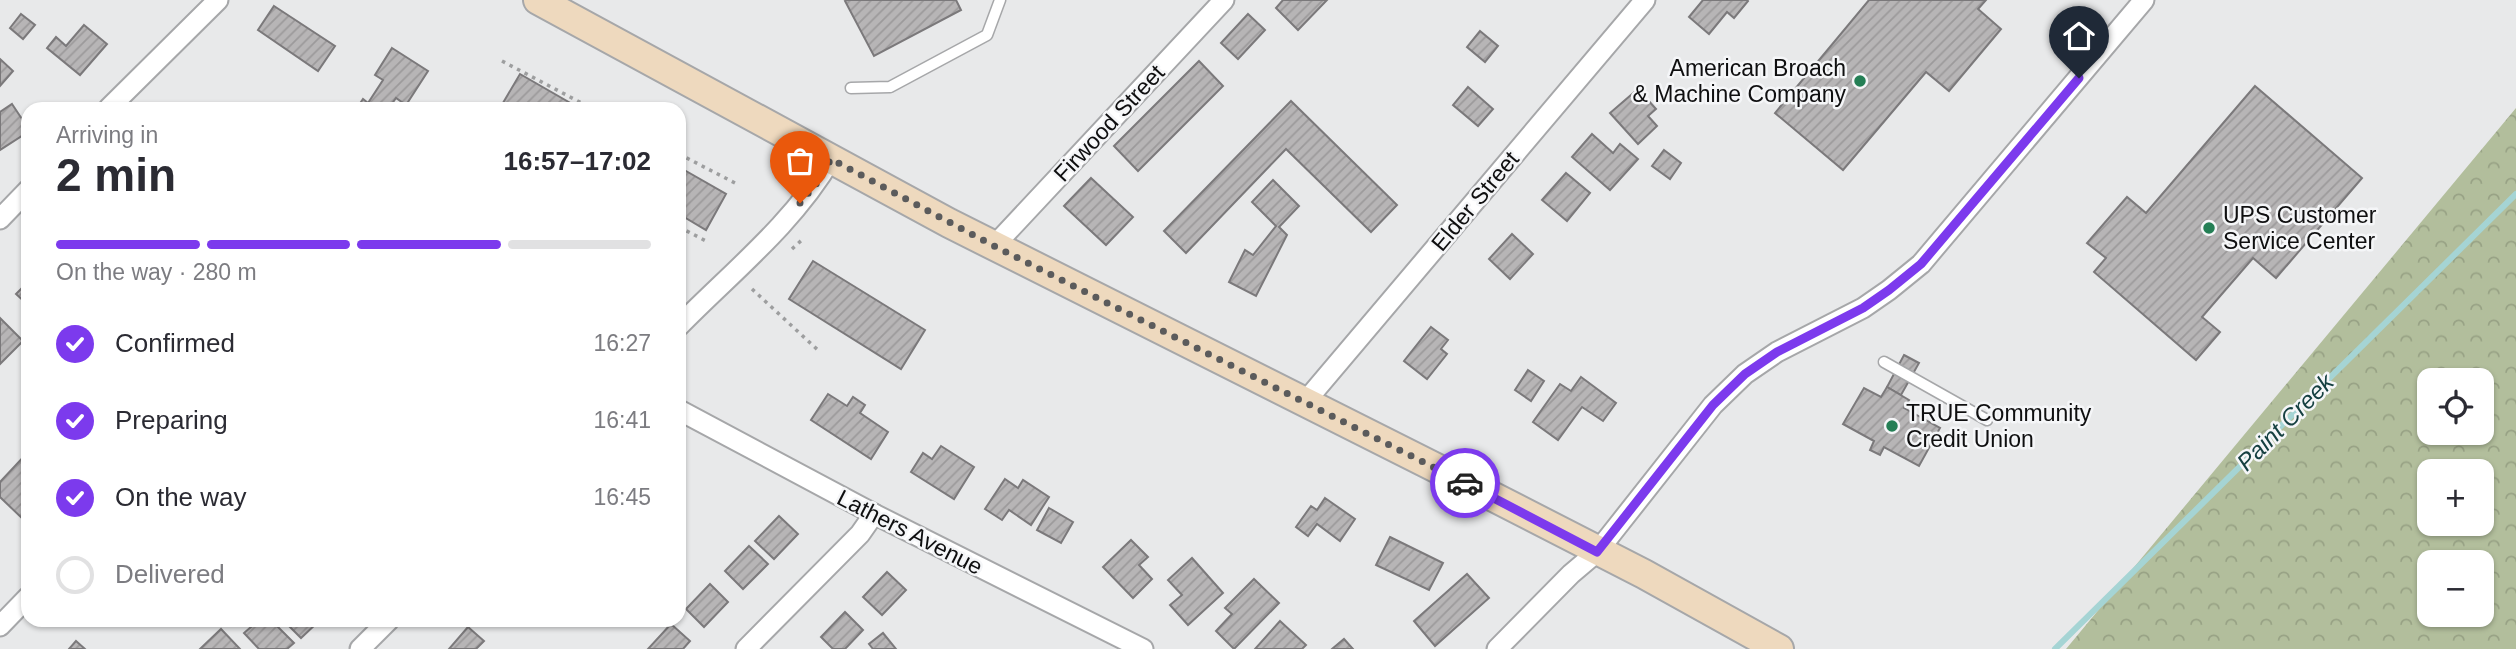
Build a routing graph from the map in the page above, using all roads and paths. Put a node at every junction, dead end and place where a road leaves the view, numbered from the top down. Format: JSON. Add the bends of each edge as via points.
{"nodes":[{"id":1,"x":218,"y":0,"type":"edge"},
{"id":2,"x":538,"y":0,"type":"edge"},
{"id":3,"x":1000,"y":0,"type":"edge"},
{"id":4,"x":1224,"y":0,"type":"edge"},
{"id":5,"x":1645,"y":0,"type":"edge"},
{"id":6,"x":2144,"y":0,"type":"edge"},
{"id":7,"x":502,"y":61,"type":"dead end"},
{"id":8,"x":851,"y":88,"type":"dead end"},
{"id":9,"x":115,"y":102,"type":"edge"},
{"id":10,"x":580,"y":102,"type":"edge"},
{"id":11,"x":686,"y":158,"type":"edge"},
{"id":12,"x":831,"y":159,"type":"junction"},
{"id":13,"x":735,"y":183,"type":"dead end"},
{"id":14,"x":21,"y":197,"type":"edge"},
{"id":15,"x":0,"y":219,"type":"edge"},
{"id":16,"x":686,"y":230,"type":"edge"},
{"id":17,"x":804,"y":238,"type":"dead end"},
{"id":18,"x":708,"y":242,"type":"dead end"},
{"id":19,"x":994,"y":246,"type":"junction"},
{"id":20,"x":792,"y":248,"type":"dead end"},
{"id":21,"x":752,"y":289,"type":"dead end"},
{"id":22,"x":686,"y":319,"type":"edge"},
{"id":23,"x":820,"y":352,"type":"dead end"},
{"id":24,"x":1884,"y":362,"type":"dead end"},
{"id":25,"x":1305,"y":402,"type":"junction"},
{"id":26,"x":686,"y":414,"type":"edge"},
{"id":27,"x":1987,"y":420,"type":"dead end"},
{"id":28,"x":874,"y":514,"type":"junction"},
{"id":29,"x":1597,"y":552,"type":"junction"},
{"id":30,"x":21,"y":604,"type":"edge"},
{"id":31,"x":0,"y":626,"type":"edge"},
{"id":32,"x":382,"y":627,"type":"edge"},
{"id":33,"x":1118,"y":643,"type":"edge"},
{"id":34,"x":360,"y":649,"type":"edge"},
{"id":35,"x":746,"y":649,"type":"edge"},
{"id":36,"x":1143,"y":649,"type":"edge"},
{"id":37,"x":1497,"y":649,"type":"edge"},
{"id":38,"x":1779,"y":649,"type":"edge"}],
"edges":[{"from":1,"to":9,"type":"street"},
{"from":2,"to":12,"type":"main road"},
{"from":3,"to":8,"type":"lane","via":[[988,35],[890,87]]},
{"from":4,"to":19,"type":"street","name":"Firwood Street"},
{"from":5,"to":25,"type":"street","name":"Elder Street"},
{"from":6,"to":29,"type":"street","via":[[1921,264],[1863,308],[1777,352],[1745,374],[1713,405]]},
{"from":7,"to":10,"type":"path"},
{"from":11,"to":13,"type":"path"},
{"from":12,"to":19,"type":"main road"},
{"from":12,"to":22,"type":"street","via":[[783,223]]},
{"from":14,"to":15,"type":"street"},
{"from":16,"to":18,"type":"path"},
{"from":17,"to":20,"type":"path"},
{"from":19,"to":25,"type":"main road"},
{"from":21,"to":23,"type":"path"},
{"from":24,"to":27,"type":"lane"},
{"from":25,"to":29,"type":"main road"},
{"from":26,"to":28,"type":"street","name":"Lathers Avenue"},
{"from":28,"to":33,"type":"street","name":"Lathers Avenue"},
{"from":28,"to":35,"type":"street","via":[[860,534]]},
{"from":29,"to":37,"type":"street"},
{"from":29,"to":38,"type":"main road"},
{"from":30,"to":31,"type":"street"},
{"from":32,"to":34,"type":"street"},
{"from":33,"to":36,"type":"street","name":"Lathers Avenue"}]}
